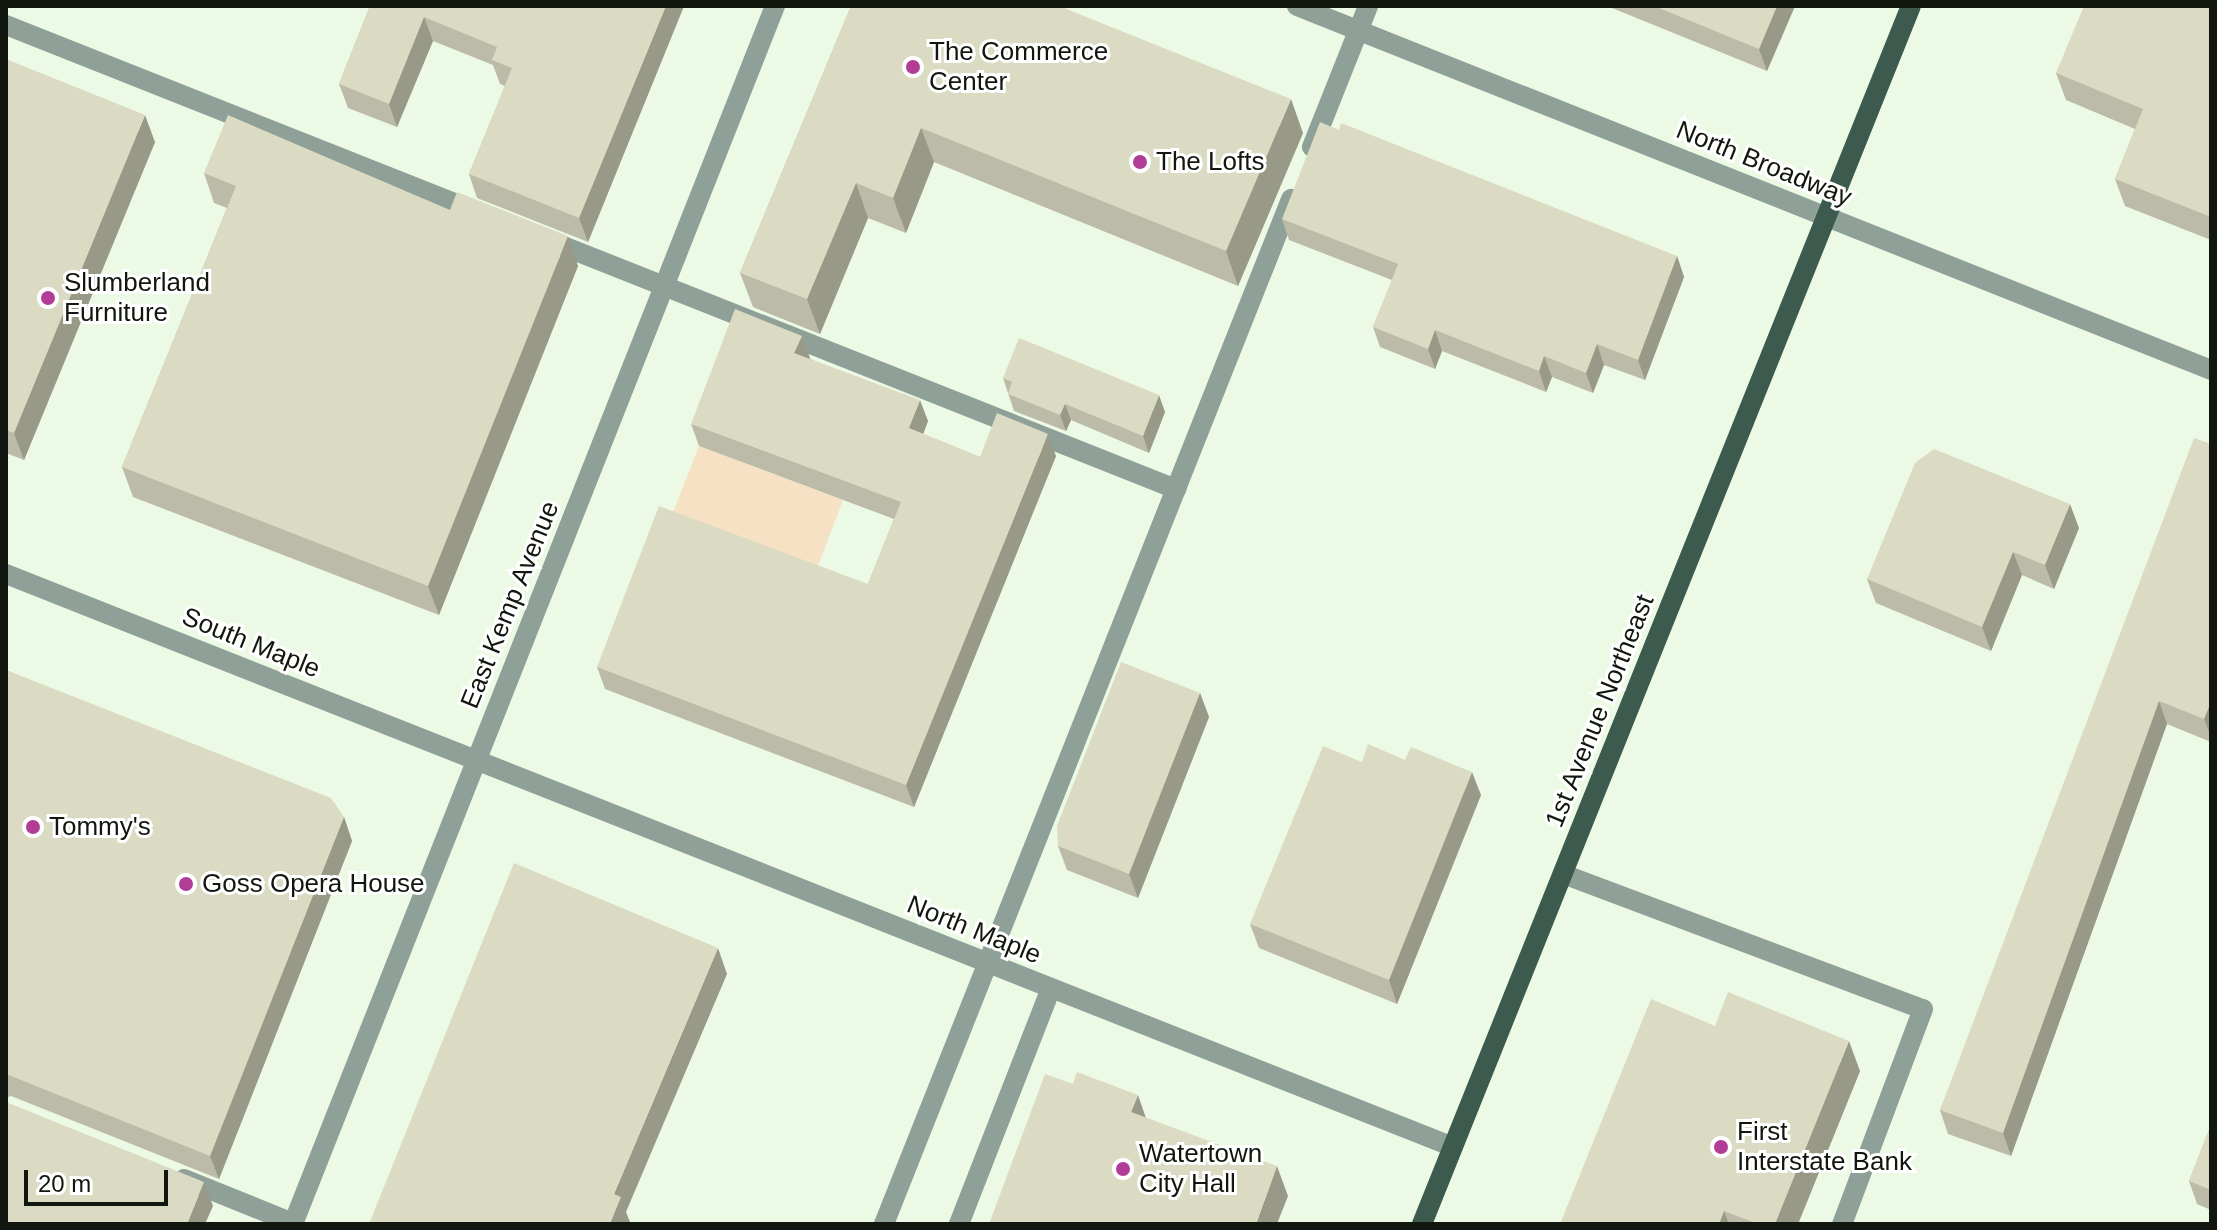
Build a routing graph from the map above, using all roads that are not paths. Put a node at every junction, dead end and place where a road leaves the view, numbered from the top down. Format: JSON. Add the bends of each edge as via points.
{"nodes":[{"id":1,"x":775,"y":6,"type":"edge"},
{"id":2,"x":1297,"y":6,"type":"edge"},
{"id":3,"x":1368,"y":6,"type":"edge"},
{"id":4,"x":1911,"y":6,"type":"edge"},
{"id":5,"x":6,"y":25,"type":"edge"},
{"id":6,"x":1359,"y":30,"type":"junction"},
{"id":7,"x":1827,"y":217,"type":"junction"},
{"id":8,"x":504,"y":222,"type":"edge"},
{"id":9,"x":533,"y":234,"type":"edge"},
{"id":10,"x":665,"y":286,"type":"junction"},
{"id":11,"x":2211,"y":370,"type":"edge"},
{"id":12,"x":1176,"y":489,"type":"junction"},
{"id":13,"x":6,"y":574,"type":"edge"},
{"id":14,"x":476,"y":761,"type":"junction"},
{"id":15,"x":1563,"y":874,"type":"junction"},
{"id":16,"x":988,"y":963,"type":"junction"},
{"id":17,"x":1051,"y":988,"type":"junction"},
{"id":18,"x":1453,"y":1147,"type":"junction"},
{"id":19,"x":164,"y":1171,"type":"edge"},
{"id":20,"x":293,"y":1224,"type":"edge"},
{"id":21,"x":884,"y":1224,"type":"edge"},
{"id":22,"x":959,"y":1224,"type":"edge"},
{"id":23,"x":1422,"y":1224,"type":"edge"},
{"id":24,"x":1842,"y":1224,"type":"edge"}],
"edges":[{"from":1,"to":10,"type":"street","name":"East Kemp Avenue"},
{"from":2,"to":6,"type":"street","name":"North Broadway"},
{"from":3,"to":6,"type":"street"},
{"from":4,"to":7,"type":"main road","name":"1st Avenue Northeast"},
{"from":5,"to":8,"type":"street"},
{"from":6,"to":7,"type":"street","name":"North Broadway"},
{"from":6,"to":12,"type":"street"},
{"from":7,"to":11,"type":"street","name":"North Broadway"},
{"from":7,"to":15,"type":"main road","name":"1st Avenue Northeast"},
{"from":9,"to":10,"type":"street"},
{"from":10,"to":12,"type":"street"},
{"from":10,"to":14,"type":"street","name":"East Kemp Avenue"},
{"from":12,"to":16,"type":"street"},
{"from":13,"to":14,"type":"street","name":"South Maple"},
{"from":14,"to":16,"type":"street","name":"North Maple"},
{"from":14,"to":20,"type":"street","name":"East Kemp Avenue"},
{"from":15,"to":18,"type":"main road","name":"1st Avenue Northeast"},
{"from":15,"to":24,"type":"street","via":[[1923,1009]]},
{"from":16,"to":17,"type":"street","name":"North Maple"},
{"from":16,"to":21,"type":"street"},
{"from":17,"to":18,"type":"street","name":"North Maple"},
{"from":17,"to":22,"type":"street"},
{"from":18,"to":23,"type":"main road","name":"1st Avenue Northeast"},
{"from":19,"to":20,"type":"street"}]}
